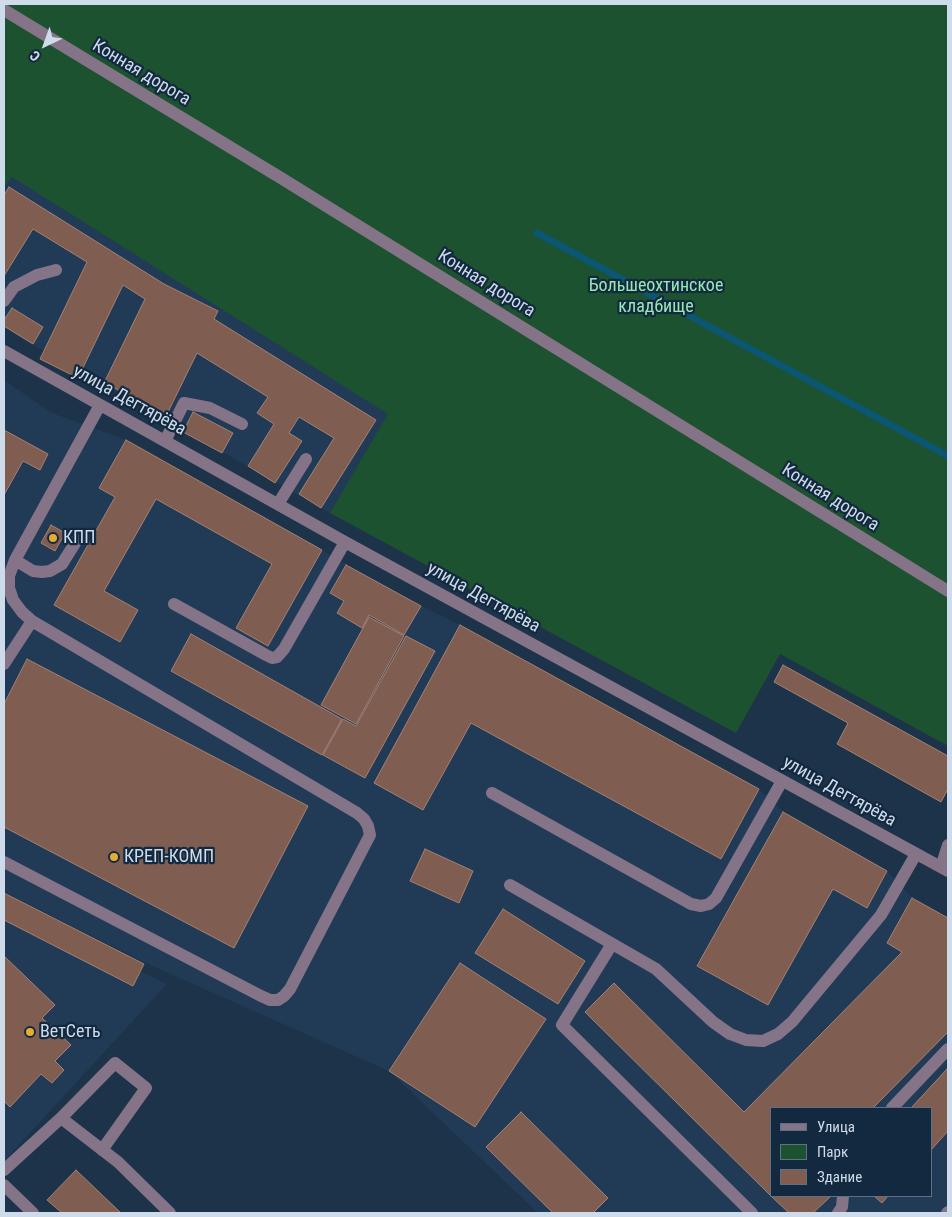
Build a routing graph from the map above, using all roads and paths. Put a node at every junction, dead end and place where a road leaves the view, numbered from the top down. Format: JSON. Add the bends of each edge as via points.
{"nodes":[{"id":1,"x":4,"y":10,"type":"edge"},
{"id":2,"x":56,"y":270,"type":"dead end"},
{"id":3,"x":4,"y":301,"type":"edge"},
{"id":4,"x":4,"y":351,"type":"edge"},
{"id":5,"x":100,"y":404,"type":"junction"},
{"id":6,"x":242,"y":424,"type":"dead end"},
{"id":7,"x":165,"y":441,"type":"junction"},
{"id":8,"x":306,"y":459,"type":"dead end"},
{"id":9,"x":278,"y":504,"type":"junction"},
{"id":10,"x":77,"y":540,"type":"dead end"},
{"id":11,"x":344,"y":542,"type":"junction"},
{"id":12,"x":15,"y":560,"type":"junction"},
{"id":13,"x":948,"y":591,"type":"edge"},
{"id":14,"x":174,"y":604,"type":"dead end"},
{"id":15,"x":32,"y":621,"type":"junction"},
{"id":16,"x":4,"y":664,"type":"edge"},
{"id":17,"x":782,"y":781,"type":"junction"},
{"id":18,"x":492,"y":793,"type":"dead end"},
{"id":19,"x":948,"y":845,"type":"edge"},
{"id":20,"x":916,"y":854,"type":"junction"},
{"id":21,"x":4,"y":862,"type":"edge"},
{"id":22,"x":944,"y":869,"type":"edge"},
{"id":23,"x":510,"y":885,"type":"dead end"},
{"id":24,"x":612,"y":944,"type":"junction"},
{"id":25,"x":948,"y":1049,"type":"edge"},
{"id":26,"x":893,"y":1107,"type":"edge"},
{"id":27,"x":60,"y":1118,"type":"junction"},
{"id":28,"x":102,"y":1150,"type":"junction"},
{"id":29,"x":4,"y":1170,"type":"edge"},
{"id":30,"x":4,"y":1185,"type":"edge"},
{"id":31,"x":843,"y":1197,"type":"edge"},
{"id":32,"x":33,"y":1213,"type":"edge"},
{"id":33,"x":170,"y":1213,"type":"edge"},
{"id":34,"x":752,"y":1213,"type":"edge"},
{"id":35,"x":838,"y":1213,"type":"edge"}],
"edges":[{"from":1,"to":13,"type":"street","name":"Конная дорога"},
{"from":2,"to":3,"type":"street","via":[[14,287]]},
{"from":4,"to":5,"type":"street","name":"улица Дегтярёва"},
{"from":5,"to":7,"type":"street","name":"улица Дегтярёва"},
{"from":5,"to":12,"type":"street"},
{"from":6,"to":7,"type":"street","via":[[210,408],[184,403]]},
{"from":7,"to":9,"type":"street","name":"улица Дегтярёва"},
{"from":8,"to":9,"type":"street"},
{"from":9,"to":11,"type":"street","name":"улица Дегтярёва"},
{"from":10,"to":12,"type":"street","via":[[62,564],[50,571],[34,570]]},
{"from":11,"to":14,"type":"street","via":[[277,657],[266,655]]},
{"from":11,"to":17,"type":"street","name":"улица Дегтярёва"},
{"from":12,"to":15,"type":"street","via":[[9,576],[9,588],[13,600]]},
{"from":15,"to":16,"type":"street"},
{"from":15,"to":21,"type":"street","via":[[357,813],[364,819],[370,835],[290,989],[278,1000],[261,996]]},
{"from":17,"to":18,"type":"street","via":[[716,898],[701,906],[691,904]]},
{"from":17,"to":20,"type":"street","name":"улица Дегтярёва"},
{"from":19,"to":22,"type":"street"},
{"from":20,"to":22,"type":"street","name":"улица Дегтярёва"},
{"from":20,"to":24,"type":"street","via":[[881,915],[792,1022],[778,1034],[762,1041],[730,1034],[656,969]]},
{"from":23,"to":24,"type":"street"},
{"from":24,"to":34,"type":"street","via":[[562,1025]]},
{"from":25,"to":26,"type":"street"},
{"from":27,"to":28,"type":"street"},
{"from":27,"to":28,"type":"street","via":[[115,1063],[146,1088]]},
{"from":27,"to":29,"type":"street"},
{"from":28,"to":33,"type":"street"},
{"from":30,"to":32,"type":"street"},
{"from":31,"to":35,"type":"street"}]}
